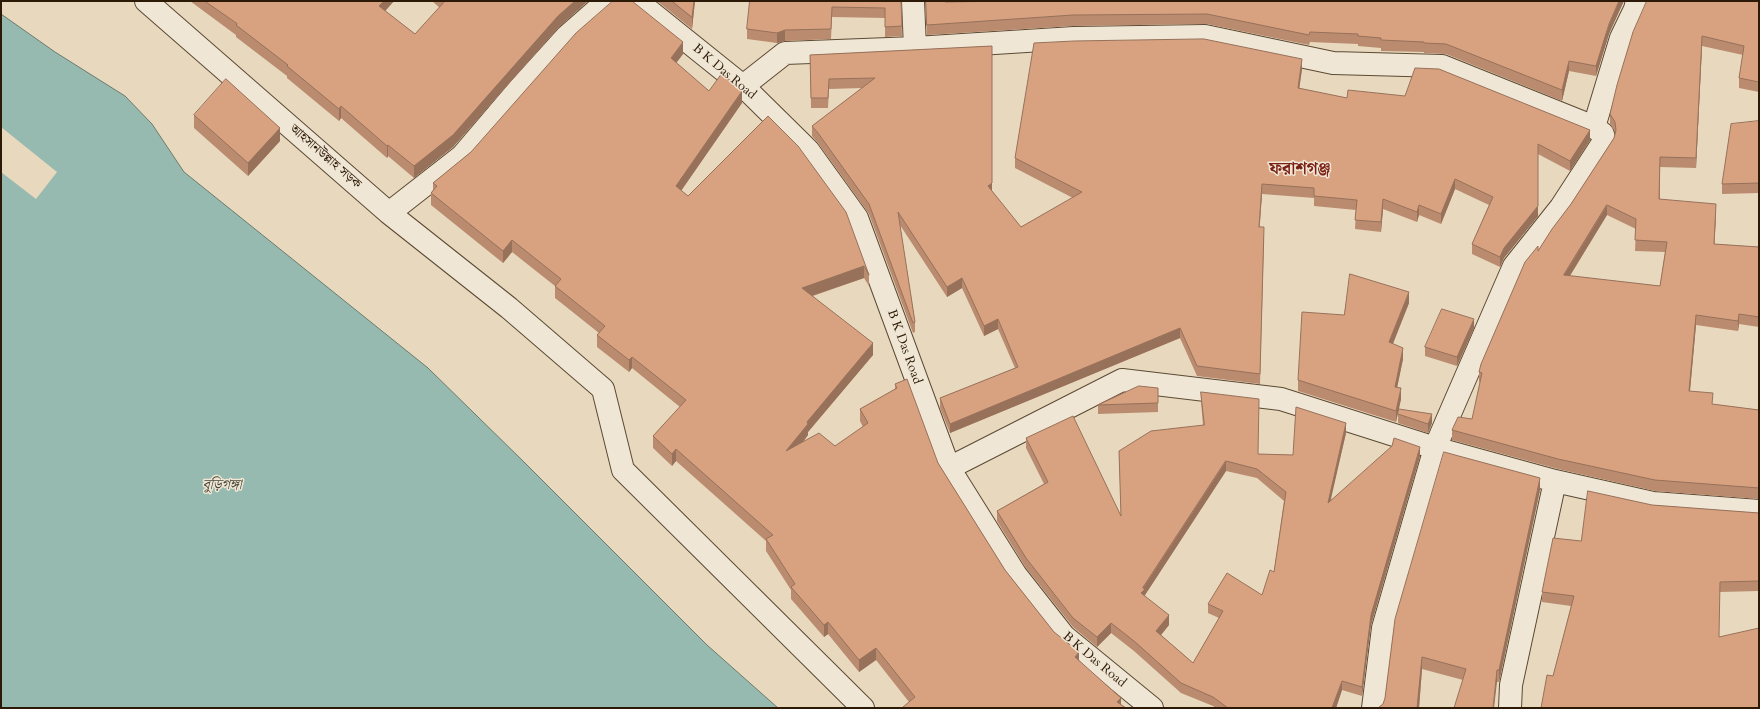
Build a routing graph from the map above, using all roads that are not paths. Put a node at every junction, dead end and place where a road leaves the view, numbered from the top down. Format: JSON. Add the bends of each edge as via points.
{"nodes":[{"id":1,"x":146,"y":1,"type":"edge"},
{"id":2,"x":607,"y":1,"type":"edge"},
{"id":3,"x":637,"y":1,"type":"edge"},
{"id":4,"x":913,"y":1,"type":"edge"},
{"id":5,"x":1637,"y":1,"type":"edge"},
{"id":6,"x":915,"y":48,"type":"junction"},
{"id":7,"x":743,"y":86,"type":"junction"},
{"id":8,"x":1594,"y":127,"type":"junction"},
{"id":9,"x":389,"y":213,"type":"junction"},
{"id":10,"x":1435,"y":448,"type":"junction"},
{"id":11,"x":949,"y":468,"type":"junction"},
{"id":12,"x":1555,"y":482,"type":"junction"},
{"id":13,"x":1759,"y":512,"type":"edge"},
{"id":14,"x":863,"y":708,"type":"edge"},
{"id":15,"x":1152,"y":708,"type":"edge"},
{"id":16,"x":1374,"y":708,"type":"edge"},
{"id":17,"x":1510,"y":708,"type":"edge"}],
"edges":[{"from":1,"to":9,"type":"street","name":"আহসানউল্লাহ সড়ক"},
{"from":2,"to":9,"type":"street","via":[[567,36],[462,156]]},
{"from":3,"to":7,"type":"street","name":"B K Das Road"},
{"from":4,"to":6,"type":"street"},
{"from":5,"to":8,"type":"street","via":[[1621,38]]},
{"from":6,"to":7,"type":"street","via":[[785,53]]},
{"from":6,"to":8,"type":"street","via":[[1074,38],[1205,36],[1333,63],[1442,66]]},
{"from":7,"to":11,"type":"street","name":"B K Das Road","via":[[808,150],[857,218]]},
{"from":8,"to":10,"type":"street","via":[[1603,134],[1604,141],[1561,207],[1514,266]]},
{"from":9,"to":14,"type":"street","name":"আহসানউল্লাহ সড়ক","via":[[509,308],[603,389],[623,470]]},
{"from":10,"to":11,"type":"street","via":[[1281,399],[1122,380]]},
{"from":10,"to":12,"type":"street"},
{"from":10,"to":16,"type":"street","via":[[1383,628]]},
{"from":11,"to":15,"type":"street","name":"B K Das Road","via":[[1016,575],[1064,636]]},
{"from":12,"to":13,"type":"street","via":[[1653,503]]},
{"from":12,"to":17,"type":"street","via":[[1511,686]]}]}
